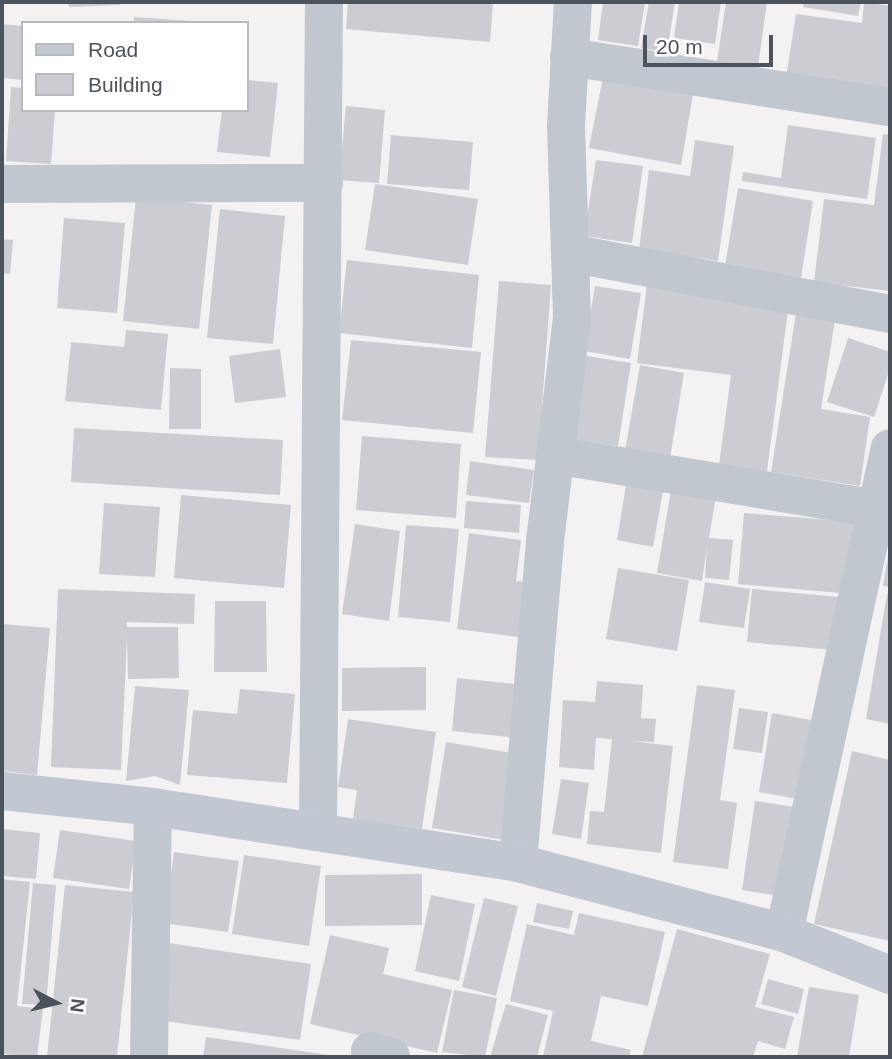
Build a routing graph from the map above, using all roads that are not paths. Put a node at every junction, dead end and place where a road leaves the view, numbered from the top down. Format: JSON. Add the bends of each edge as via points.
{"nodes":[{"id":1,"x":324,"y":2,"type":"edge"},
{"id":2,"x":573,"y":2,"type":"edge"},
{"id":3,"x":569,"y":57,"type":"junction"},
{"id":4,"x":890,"y":107,"type":"edge"},
{"id":5,"x":324,"y":183,"type":"junction"},
{"id":6,"x":2,"y":184,"type":"edge"},
{"id":7,"x":570,"y":253,"type":"junction"},
{"id":8,"x":890,"y":314,"type":"edge"},
{"id":9,"x":890,"y":448,"type":"edge"},
{"id":10,"x":555,"y":455,"type":"junction"},
{"id":11,"x":877,"y":509,"type":"junction"},
{"id":12,"x":2,"y":791,"type":"edge"},
{"id":13,"x":153,"y":807,"type":"junction"},
{"id":14,"x":318,"y":832,"type":"junction"},
{"id":15,"x":518,"y":863,"type":"junction"},
{"id":16,"x":785,"y":933,"type":"junction"},
{"id":17,"x":890,"y":975,"type":"edge"},
{"id":18,"x":149,"y":1057,"type":"edge"}],
"edges":[{"from":1,"to":5,"type":"street"},
{"from":2,"to":3,"type":"street"},
{"from":3,"to":4,"type":"street"},
{"from":3,"to":7,"type":"street"},
{"from":5,"to":6,"type":"street"},
{"from":5,"to":14,"type":"street"},
{"from":7,"to":8,"type":"street"},
{"from":7,"to":10,"type":"street","via":[[572,317]]},
{"from":9,"to":11,"type":"street"},
{"from":10,"to":11,"type":"street"},
{"from":10,"to":15,"type":"street"},
{"from":11,"to":16,"type":"street"},
{"from":12,"to":13,"type":"street"},
{"from":13,"to":14,"type":"street"},
{"from":13,"to":18,"type":"street"},
{"from":14,"to":15,"type":"street"},
{"from":15,"to":16,"type":"street"},
{"from":16,"to":17,"type":"street"}]}
